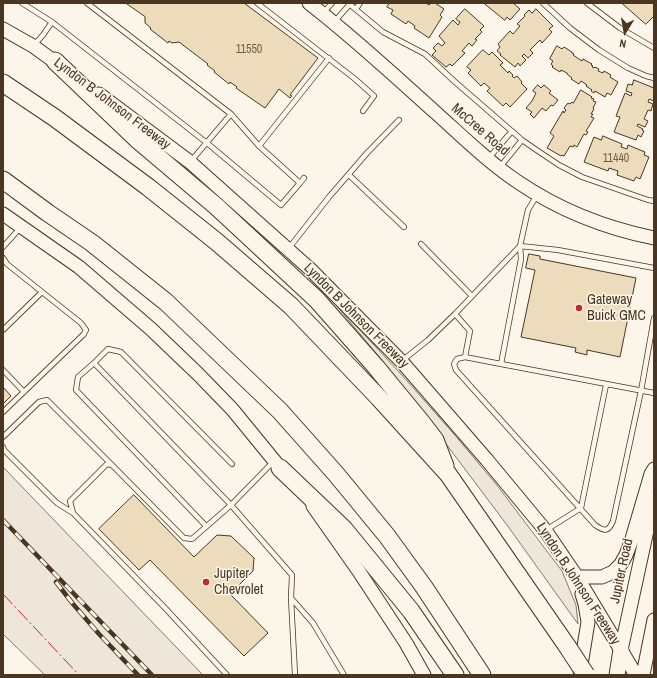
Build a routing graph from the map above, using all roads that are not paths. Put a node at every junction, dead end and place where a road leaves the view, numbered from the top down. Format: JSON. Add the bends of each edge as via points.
{"nodes":[{"id":1,"x":22,"y":3,"type":"edge"},
{"id":2,"x":87,"y":3,"type":"edge"},
{"id":3,"x":257,"y":3,"type":"edge"},
{"id":4,"x":309,"y":3,"type":"edge"},
{"id":5,"x":332,"y":3,"type":"edge"},
{"id":6,"x":360,"y":3,"type":"edge"},
{"id":7,"x":542,"y":3,"type":"edge"},
{"id":8,"x":587,"y":3,"type":"edge"},
{"id":9,"x":349,"y":4,"type":"edge"},
{"id":10,"x":356,"y":9,"type":"junction"},
{"id":11,"x":323,"y":14,"type":"junction"},
{"id":12,"x":52,"y":22,"type":"junction"},
{"id":13,"x":334,"y":23,"type":"junction"},
{"id":14,"x":3,"y":29,"type":"edge"},
{"id":15,"x":33,"y":46,"type":"junction"},
{"id":16,"x":654,"y":48,"type":"edge"},
{"id":17,"x":329,"y":58,"type":"junction"},
{"id":18,"x":55,"y":61,"type":"junction"},
{"id":19,"x":654,"y":78,"type":"edge"},
{"id":20,"x":3,"y":82,"type":"edge"},
{"id":21,"x":364,"y":111,"type":"dead end"},
{"id":22,"x":231,"y":114,"type":"junction"},
{"id":23,"x":398,"y":120,"type":"dead end"},
{"id":24,"x":512,"y":131,"type":"junction"},
{"id":25,"x":522,"y":140,"type":"junction"},
{"id":26,"x":207,"y":143,"type":"junction"},
{"id":27,"x":259,"y":146,"type":"junction"},
{"id":28,"x":488,"y":160,"type":"junction"},
{"id":29,"x":190,"y":162,"type":"junction"},
{"id":30,"x":499,"y":169,"type":"junction"},
{"id":31,"x":349,"y":175,"type":"junction"},
{"id":32,"x":304,"y":178,"type":"dead end"},
{"id":33,"x":3,"y":180,"type":"edge"},
{"id":34,"x":300,"y":183,"type":"junction"},
{"id":35,"x":538,"y":195,"type":"junction"},
{"id":36,"x":654,"y":200,"type":"edge"},
{"id":37,"x":3,"y":214,"type":"edge"},
{"id":38,"x":20,"y":227,"type":"junction"},
{"id":39,"x":404,"y":228,"type":"dead end"},
{"id":40,"x":654,"y":238,"type":"edge"},
{"id":41,"x":421,"y":244,"type":"dead end"},
{"id":42,"x":520,"y":246,"type":"junction"},
{"id":43,"x":3,"y":247,"type":"edge"},
{"id":44,"x":288,"y":250,"type":"junction"},
{"id":45,"x":3,"y":258,"type":"edge"},
{"id":46,"x":654,"y":268,"type":"edge"},
{"id":47,"x":42,"y":292,"type":"junction"},
{"id":48,"x":472,"y":296,"type":"junction"},
{"id":49,"x":454,"y":314,"type":"junction"},
{"id":50,"x":654,"y":318,"type":"edge"},
{"id":51,"x":3,"y":330,"type":"edge"},
{"id":52,"x":465,"y":357,"type":"junction"},
{"id":53,"x":402,"y":362,"type":"junction"},
{"id":54,"x":94,"y":363,"type":"junction"},
{"id":55,"x":501,"y":364,"type":"junction"},
{"id":56,"x":3,"y":370,"type":"edge"},
{"id":57,"x":606,"y":385,"type":"junction"},
{"id":58,"x":641,"y":390,"type":"junction"},
{"id":59,"x":24,"y":392,"type":"junction"},
{"id":60,"x":654,"y":393,"type":"edge"},
{"id":61,"x":3,"y":412,"type":"edge"},
{"id":62,"x":3,"y":437,"type":"edge"},
{"id":63,"x":3,"y":447,"type":"edge"},
{"id":64,"x":232,"y":464,"type":"dead end"},
{"id":65,"x":277,"y":464,"type":"junction"},
{"id":66,"x":112,"y":465,"type":"junction"},
{"id":67,"x":654,"y":469,"type":"edge"},
{"id":68,"x":448,"y":474,"type":"junction"},
{"id":69,"x":654,"y":498,"type":"edge"},
{"id":70,"x":231,"y":505,"type":"junction"},
{"id":71,"x":580,"y":508,"type":"junction"},
{"id":72,"x":73,"y":513,"type":"junction"},
{"id":73,"x":206,"y":526,"type":"junction"},
{"id":74,"x":545,"y":530,"type":"junction"},
{"id":75,"x":577,"y":576,"type":"junction"},
{"id":76,"x":291,"y":598,"type":"junction"},
{"id":77,"x":654,"y":620,"type":"edge"},
{"id":78,"x":621,"y":650,"type":"junction"},
{"id":79,"x":227,"y":675,"type":"edge"},
{"id":80,"x":295,"y":675,"type":"edge"},
{"id":81,"x":344,"y":675,"type":"edge"},
{"id":82,"x":424,"y":675,"type":"edge"},
{"id":83,"x":455,"y":675,"type":"edge"},
{"id":84,"x":482,"y":675,"type":"edge"},
{"id":85,"x":579,"y":675,"type":"edge"},
{"id":86,"x":586,"y":675,"type":"edge"},
{"id":87,"x":617,"y":675,"type":"edge"},
{"id":88,"x":636,"y":675,"type":"edge"},
{"id":89,"x":643,"y":675,"type":"edge"}],
"edges":[{"from":1,"to":12,"type":"lane"},
{"from":2,"to":22,"type":"lane"},
{"from":3,"to":17,"type":"lane"},
{"from":4,"to":11,"type":"main road","name":"McCree Road"},
{"from":5,"to":11,"type":"lane"},
{"from":6,"to":10,"type":"lane"},
{"from":7,"to":19,"type":"lane","via":[[599,50],[628,68]]},
{"from":8,"to":16,"type":"lane","via":[[620,28]]},
{"from":9,"to":10,"type":"lane"},
{"from":9,"to":13,"type":"lane"},
{"from":10,"to":24,"type":"lane","via":[[383,32],[425,54]]},
{"from":11,"to":13,"type":"main road","name":"McCree Road"},
{"from":12,"to":15,"type":"lane"},
{"from":12,"to":26,"type":"lane"},
{"from":13,"to":28,"type":"main road","name":"McCree Road"},
{"from":14,"to":15,"type":"main road","name":"Lyndon B Johnson Freeway"},
{"from":15,"to":18,"type":"main road","name":"Lyndon B Johnson Freeway"},
{"from":17,"to":21,"type":"lane","via":[[374,96]]},
{"from":17,"to":27,"type":"lane"},
{"from":18,"to":29,"type":"main road","name":"Lyndon B Johnson Freeway"},
{"from":18,"to":68,"type":"highway","via":[[139,141],[217,207],[317,300],[431,434]]},
{"from":20,"to":68,"type":"highway","via":[[148,187],[291,306]]},
{"from":22,"to":26,"type":"lane"},
{"from":22,"to":27,"type":"lane"},
{"from":23,"to":31,"type":"lane"},
{"from":24,"to":25,"type":"lane"},
{"from":24,"to":28,"type":"lane"},
{"from":25,"to":30,"type":"lane"},
{"from":25,"to":36,"type":"lane","via":[[582,177]]},
{"from":26,"to":29,"type":"lane"},
{"from":26,"to":34,"type":"lane","via":[[281,205]]},
{"from":27,"to":34,"type":"lane"},
{"from":28,"to":30,"type":"main road","name":"McCree Road"},
{"from":29,"to":44,"type":"main road","name":"Lyndon B Johnson Freeway"},
{"from":30,"to":35,"type":"main road","name":"McCree Road"},
{"from":31,"to":39,"type":"lane"},
{"from":31,"to":44,"type":"lane"},
{"from":32,"to":34,"type":"lane"},
{"from":33,"to":84,"type":"highway","via":[[92,243],[166,302],[280,411],[387,536]]},
{"from":35,"to":40,"type":"main road","name":"McCree Road","via":[[579,216]]},
{"from":35,"to":42,"type":"lane","via":[[528,210]]},
{"from":37,"to":38,"type":"main road"},
{"from":38,"to":43,"type":"lane"},
{"from":38,"to":65,"type":"main road","via":[[79,267],[151,329],[232,409]]},
{"from":41,"to":48,"type":"lane"},
{"from":42,"to":46,"type":"lane","via":[[558,250]]},
{"from":42,"to":48,"type":"lane"},
{"from":42,"to":55,"type":"lane","via":[[521,259]]},
{"from":44,"to":53,"type":"main road","name":"Lyndon B Johnson Freeway"},
{"from":45,"to":47,"type":"lane"},
{"from":47,"to":51,"type":"lane"},
{"from":47,"to":59,"type":"lane","via":[[81,323],[86,330]]},
{"from":48,"to":49,"type":"lane"},
{"from":49,"to":52,"type":"lane","via":[[470,331]]},
{"from":49,"to":53,"type":"lane"},
{"from":50,"to":58,"type":"lane"},
{"from":52,"to":55,"type":"lane"},
{"from":52,"to":71,"type":"lane","via":[[457,359],[454,364],[456,370]]},
{"from":53,"to":74,"type":"main road","name":"Lyndon B Johnson Freeway"},
{"from":54,"to":64,"type":"lane","via":[[108,349],[121,352]]},
{"from":54,"to":70,"type":"lane"},
{"from":54,"to":73,"type":"lane","via":[[78,377],[76,390]]},
{"from":55,"to":57,"type":"lane"},
{"from":56,"to":59,"type":"lane"},
{"from":57,"to":58,"type":"lane"},
{"from":57,"to":71,"type":"lane"},
{"from":58,"to":60,"type":"lane"},
{"from":58,"to":71,"type":"lane","via":[[610,528],[601,529]]},
{"from":59,"to":61,"type":"lane"},
{"from":62,"to":66,"type":"lane","via":[[39,402],[47,400]]},
{"from":63,"to":72,"type":"lane","via":[[57,504]]},
{"from":65,"to":70,"type":"lane"},
{"from":65,"to":82,"type":"main road","via":[[314,508],[358,570]]},
{"from":65,"to":83,"type":"highway","via":[[344,529],[410,611]]},
{"from":66,"to":72,"type":"lane","via":[[107,464],[70,501]]},
{"from":66,"to":73,"type":"lane","via":[[184,538],[192,539]]},
{"from":67,"to":75,"type":"main road","via":[[631,542],[621,564],[613,572],[602,577]]},
{"from":68,"to":86,"type":"highway","bridge":true},
{"from":69,"to":78,"type":"main road","name":"Jupiter Road"},
{"from":70,"to":73,"type":"lane"},
{"from":70,"to":76,"type":"lane","via":[[292,575]]},
{"from":71,"to":74,"type":"lane"},
{"from":72,"to":79,"type":"lane"},
{"from":74,"to":75,"type":"main road","name":"Lyndon B Johnson Freeway"},
{"from":75,"to":78,"type":"main road","name":"Lyndon B Johnson Freeway"},
{"from":75,"to":85,"type":"main road","via":[[588,622]]},
{"from":76,"to":80,"type":"lane"},
{"from":76,"to":81,"type":"lane","via":[[313,623]]},
{"from":77,"to":89,"type":"main road"},
{"from":78,"to":87,"type":"main road"},
{"from":78,"to":88,"type":"main road","name":"Lyndon B Johnson Freeway"}]}
